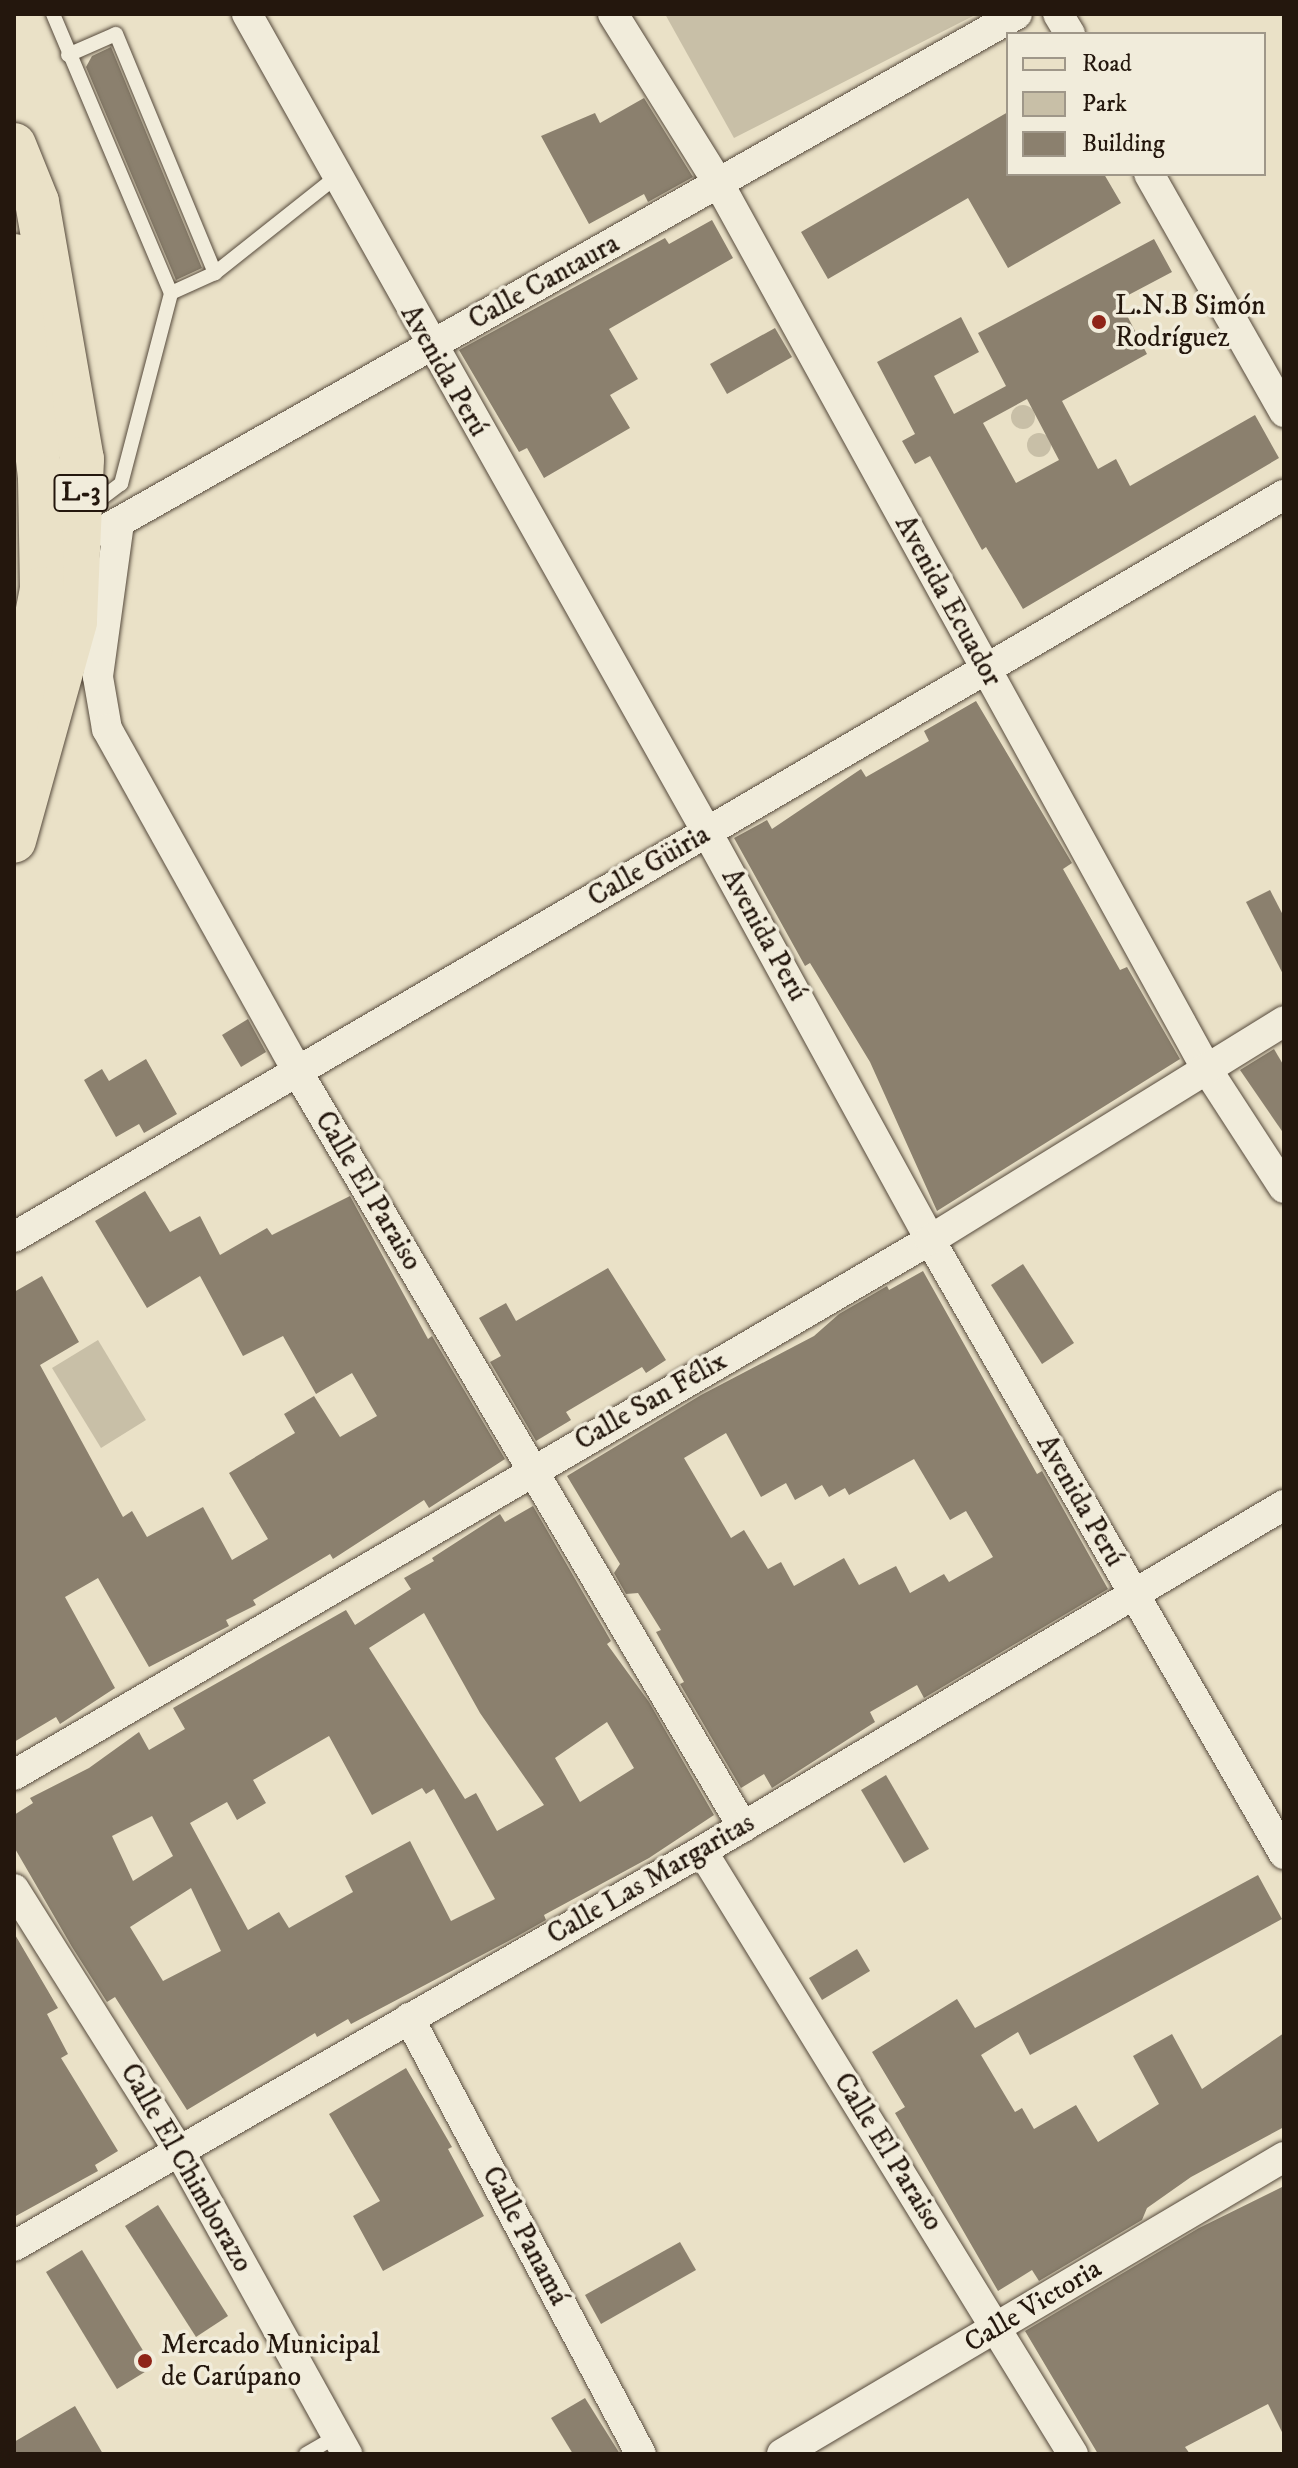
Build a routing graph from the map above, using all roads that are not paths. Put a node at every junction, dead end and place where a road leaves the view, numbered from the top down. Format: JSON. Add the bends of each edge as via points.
{"nodes":[{"id":1,"x":53,"y":14,"type":"edge"},
{"id":2,"x":247,"y":14,"type":"edge"},
{"id":3,"x":613,"y":14,"type":"edge"},
{"id":4,"x":1017,"y":14,"type":"edge"},
{"id":5,"x":1058,"y":14,"type":"edge"},
{"id":6,"x":1069,"y":32,"type":"edge"},
{"id":7,"x":68,"y":55,"type":"junction"},
{"id":8,"x":14,"y":145,"type":"edge"},
{"id":9,"x":1150,"y":176,"type":"edge"},
{"id":10,"x":336,"y":177,"type":"junction"},
{"id":11,"x":719,"y":184,"type":"junction"},
{"id":12,"x":14,"y":256,"type":"edge"},
{"id":13,"x":215,"y":273,"type":"junction"},
{"id":14,"x":171,"y":293,"type":"junction"},
{"id":15,"x":20,"y":343,"type":"edge"},
{"id":16,"x":430,"y":347,"type":"junction"},
{"id":17,"x":1284,"y":412,"type":"edge"},
{"id":18,"x":1284,"y":495,"type":"edge"},
{"id":19,"x":93,"y":527,"type":"junction"},
{"id":20,"x":42,"y":589,"type":"junction"},
{"id":21,"x":985,"y":670,"type":"junction"},
{"id":22,"x":14,"y":733,"type":"edge"},
{"id":23,"x":707,"y":832,"type":"junction"},
{"id":24,"x":14,"y":841,"type":"edge"},
{"id":25,"x":1284,"y":1021,"type":"edge"},
{"id":26,"x":1206,"y":1068,"type":"junction"},
{"id":27,"x":297,"y":1071,"type":"junction"},
{"id":28,"x":1284,"y":1188,"type":"edge"},
{"id":29,"x":14,"y":1237,"type":"edge"},
{"id":30,"x":930,"y":1240,"type":"junction"},
{"id":31,"x":535,"y":1469,"type":"junction"},
{"id":32,"x":1284,"y":1505,"type":"edge"},
{"id":33,"x":1134,"y":1595,"type":"junction"},
{"id":34,"x":14,"y":1775,"type":"edge"},
{"id":35,"x":743,"y":1827,"type":"junction"},
{"id":36,"x":702,"y":1851,"type":"junction"},
{"id":37,"x":1284,"y":1854,"type":"edge"},
{"id":38,"x":14,"y":1889,"type":"edge"},
{"id":39,"x":409,"y":2018,"type":"junction"},
{"id":40,"x":178,"y":2149,"type":"junction"},
{"id":41,"x":1284,"y":2157,"type":"edge"},
{"id":42,"x":14,"y":2246,"type":"edge"},
{"id":43,"x":996,"y":2327,"type":"junction"},
{"id":44,"x":342,"y":2445,"type":"edge"},
{"id":45,"x":306,"y":2454,"type":"edge"},
{"id":46,"x":641,"y":2454,"type":"edge"},
{"id":47,"x":782,"y":2454,"type":"edge"},
{"id":48,"x":1073,"y":2454,"type":"edge"}],
"edges":[{"from":1,"to":7,"type":"lane"},
{"from":2,"to":10,"type":"street","name":"Avenida Perú"},
{"from":3,"to":11,"type":"street","name":"Avenida Ecuador"},
{"from":4,"to":11,"type":"street","name":"Calle Cantaura"},
{"from":5,"to":6,"type":"street"},
{"from":7,"to":13,"type":"lane","via":[[116,34]]},
{"from":7,"to":14,"type":"lane"},
{"from":8,"to":19,"type":"main road","number":"L-3","via":[[37,202],[64,334]]},
{"from":9,"to":17,"type":"street"},
{"from":10,"to":13,"type":"lane"},
{"from":10,"to":16,"type":"street","name":"Avenida Perú"},
{"from":11,"to":16,"type":"street","name":"Calle Cantaura"},
{"from":11,"to":21,"type":"street","name":"Avenida Ecuador"},
{"from":12,"to":15,"type":"main road","number":"L-3"},
{"from":13,"to":14,"type":"lane"},
{"from":14,"to":19,"type":"lane","via":[[121,484]]},
{"from":15,"to":20,"type":"main road","number":"L-3","via":[[40,477]]},
{"from":16,"to":19,"type":"street","name":"Calle Cantaura"},
{"from":16,"to":23,"type":"street","name":"Avenida Perú"},
{"from":18,"to":21,"type":"street","name":"Calle Güiria"},
{"from":19,"to":20,"type":"street","name":"Calle Cantaura"},
{"from":19,"to":24,"type":"main road","number":"L-3","via":[[69,650]]},
{"from":19,"to":27,"type":"street","name":"Calle El Paraiso","via":[[98,677],[107,729]]},
{"from":20,"to":22,"type":"main road","number":"L-3"},
{"from":21,"to":23,"type":"street","name":"Calle Güiria"},
{"from":21,"to":26,"type":"street","name":"Avenida Ecuador"},
{"from":23,"to":27,"type":"street","name":"Calle Güiria"},
{"from":23,"to":30,"type":"street","name":"Avenida Perú"},
{"from":25,"to":26,"type":"street","name":"Calle San Félix"},
{"from":26,"to":28,"type":"street","name":"Avenida Ecuador"},
{"from":26,"to":30,"type":"street","name":"Calle San Félix"},
{"from":27,"to":29,"type":"street","name":"Calle Güiria"},
{"from":27,"to":31,"type":"street","name":"Calle El Paraiso"},
{"from":30,"to":31,"type":"street","name":"Calle San Félix"},
{"from":30,"to":33,"type":"street","name":"Avenida Perú"},
{"from":31,"to":34,"type":"street","name":"Calle San Félix"},
{"from":31,"to":35,"type":"street","name":"Calle El Paraiso"},
{"from":32,"to":33,"type":"street","name":"Calle Las Margaritas"},
{"from":33,"to":35,"type":"street","name":"Calle Las Margaritas"},
{"from":33,"to":37,"type":"street","name":"Avenida Perú"},
{"from":35,"to":36,"type":"street","name":"Calle Las Margaritas"},
{"from":36,"to":39,"type":"street","name":"Calle Las Margaritas"},
{"from":36,"to":43,"type":"street","name":"Calle El Paraiso"},
{"from":38,"to":40,"type":"street","name":"Calle El Chimborazo"},
{"from":39,"to":40,"type":"street","name":"Calle Las Margaritas"},
{"from":39,"to":46,"type":"street","name":"Calle Panamá"},
{"from":40,"to":42,"type":"street","name":"Calle Las Margaritas"},
{"from":40,"to":44,"type":"street","name":"Calle El Chimborazo"},
{"from":41,"to":43,"type":"street","name":"Calle Victoria"},
{"from":43,"to":47,"type":"street","name":"Calle Victoria"},
{"from":43,"to":48,"type":"street","name":"Calle El Paraiso"},
{"from":44,"to":45,"type":"lane"}]}
